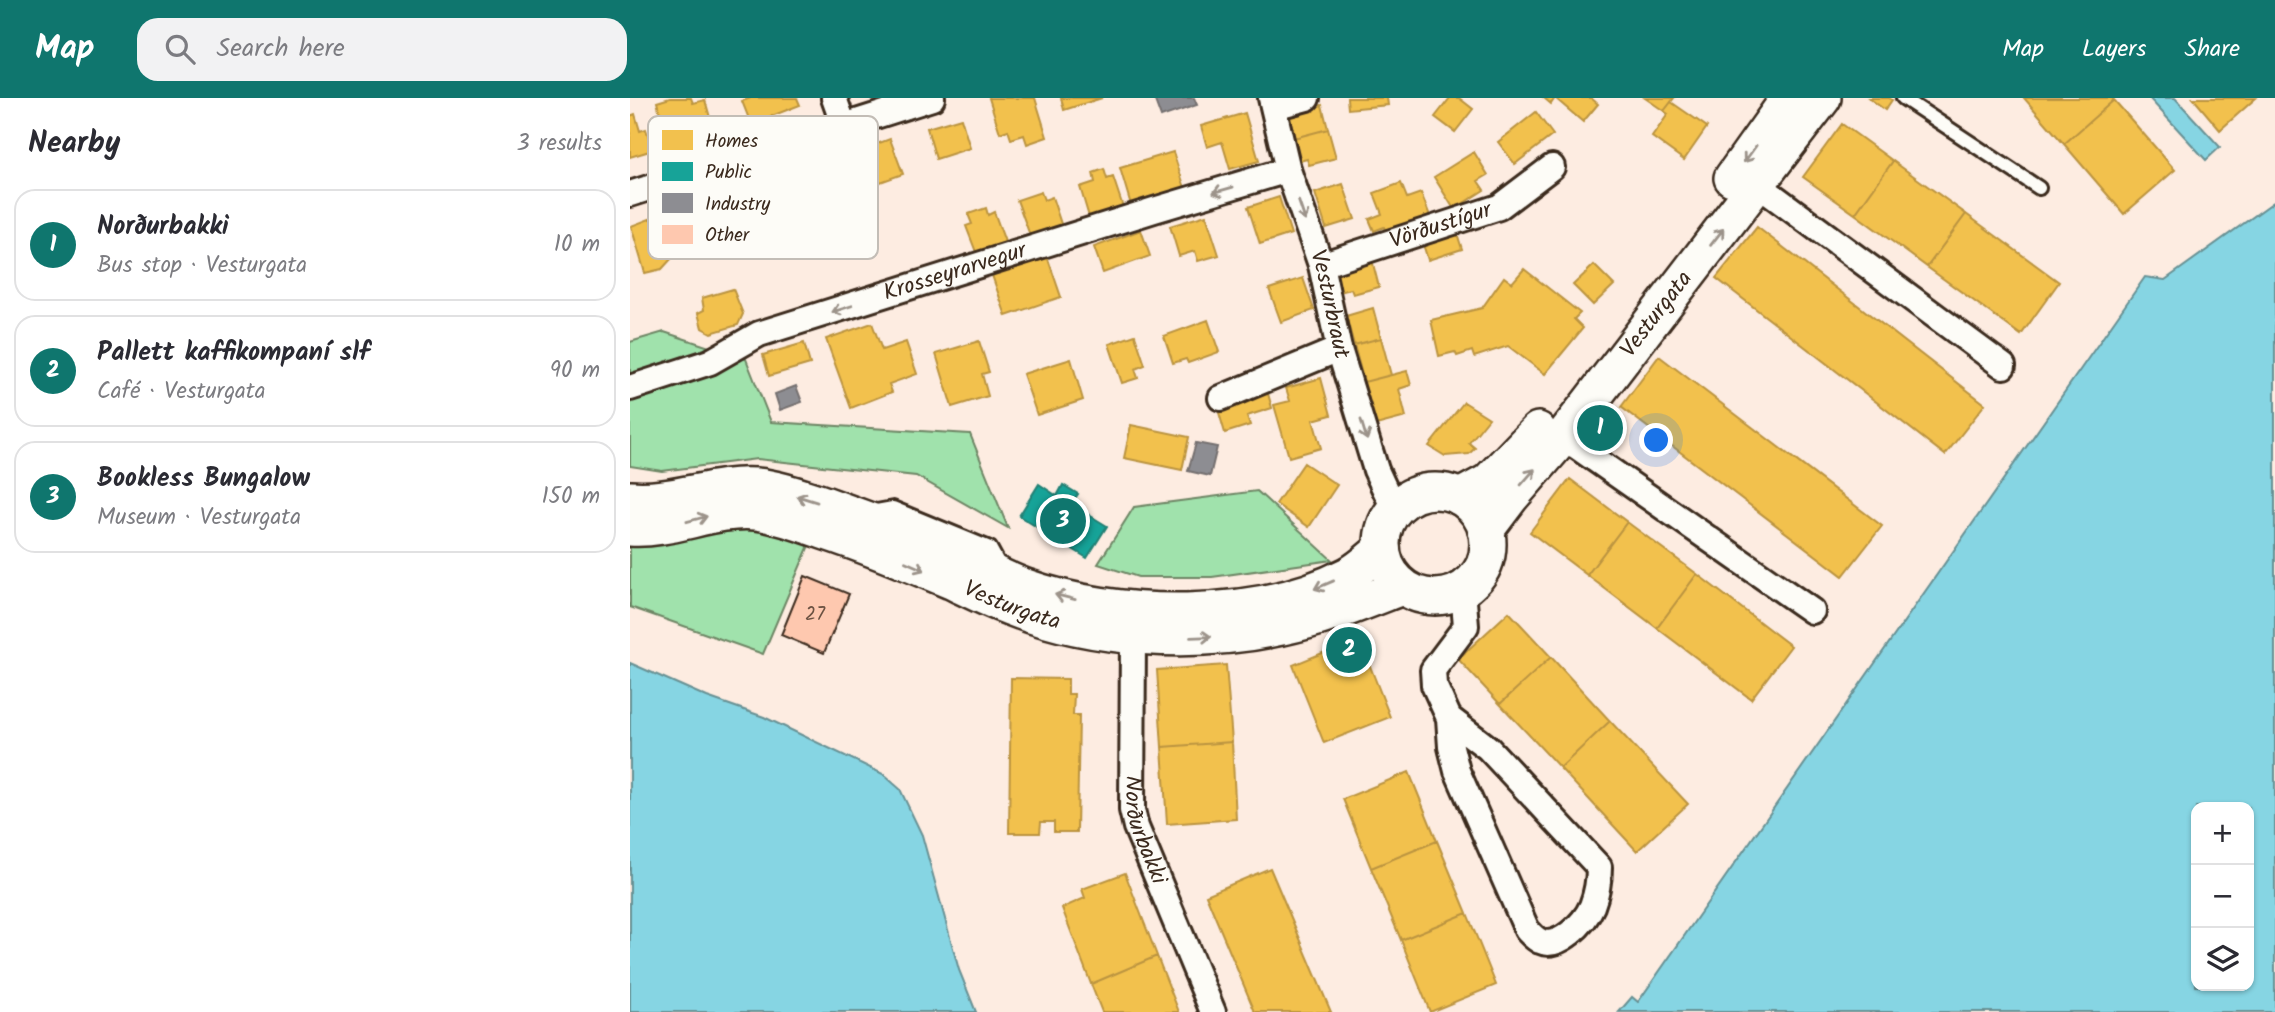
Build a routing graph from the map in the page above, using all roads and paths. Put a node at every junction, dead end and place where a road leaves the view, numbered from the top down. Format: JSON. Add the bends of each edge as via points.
{"nodes":[{"id":1,"x":834,"y":98,"type":"edge"},
{"id":2,"x":932,"y":98,"type":"edge"},
{"id":3,"x":1307,"y":98,"type":"edge"},
{"id":4,"x":1788,"y":98,"type":"edge"},
{"id":5,"x":1823,"y":98,"type":"edge"},
{"id":6,"x":1903,"y":98,"type":"edge"},
{"id":7,"x":1273,"y":103,"type":"edge"},
{"id":8,"x":840,"y":116,"type":"edge"},
{"id":9,"x":875,"y":116,"type":"edge"},
{"id":10,"x":1552,"y":167,"type":"dead end"},
{"id":11,"x":1288,"y":170,"type":"junction"},
{"id":12,"x":1757,"y":184,"type":"junction"},
{"id":13,"x":648,"y":188,"type":"edge"},
{"id":14,"x":2039,"y":188,"type":"dead end"},
{"id":15,"x":630,"y":194,"type":"edge"},
{"id":16,"x":1321,"y":265,"type":"junction"},
{"id":17,"x":1339,"y":349,"type":"junction"},
{"id":18,"x":2003,"y":366,"type":"dead end"},
{"id":19,"x":630,"y":388,"type":"edge"},
{"id":20,"x":1221,"y":398,"type":"dead end"},
{"id":21,"x":1563,"y":437,"type":"junction"},
{"id":22,"x":1460,"y":497,"type":"junction"},
{"id":23,"x":630,"y":499,"type":"edge"},
{"id":24,"x":1394,"y":509,"type":"junction"},
{"id":25,"x":630,"y":528,"type":"edge"},
{"id":26,"x":1486,"y":530,"type":"junction"},
{"id":27,"x":1381,"y":549,"type":"junction"},
{"id":28,"x":1402,"y":587,"type":"junction"},
{"id":29,"x":1463,"y":589,"type":"junction"},
{"id":30,"x":1812,"y":611,"type":"dead end"},
{"id":31,"x":1133,"y":636,"type":"junction"},
{"id":32,"x":1449,"y":719,"type":"junction"},
{"id":33,"x":1213,"y":1012,"type":"edge"}],
"edges":[{"from":1,"to":8,"type":"street"},
{"from":2,"to":9,"type":"street"},
{"from":3,"to":7,"type":"street"},
{"from":4,"to":22,"type":"main road","name":"Vesturgata","one_way":true,"via":[[1526,445],[1488,482]]},
{"from":5,"to":12,"type":"main road","name":"Vesturgata"},
{"from":6,"to":14,"type":"lane"},
{"from":7,"to":11,"type":"street","name":"Vesturbraut"},
{"from":10,"to":16,"type":"street","name":"Vörðustígur","via":[[1499,207]]},
{"from":11,"to":16,"type":"street","name":"Vesturbraut","one_way":true},
{"from":11,"to":19,"type":"street","name":"Krosseyrarvegur","one_way":true,"via":[[759,334],[710,362]]},
{"from":12,"to":18,"type":"street"},
{"from":21,"to":12,"type":"main road","name":"Vesturgata","one_way":true},
{"from":13,"to":15,"type":"street"},
{"from":16,"to":17,"type":"street","name":"Vesturbraut"},
{"from":17,"to":20,"type":"street"},
{"from":17,"to":24,"type":"street","name":"Vesturbraut","one_way":true,"via":[[1376,470]]},
{"from":26,"to":21,"type":"main road","name":"Vesturgata","one_way":true},
{"from":21,"to":30,"type":"street"},
{"from":22,"to":24,"type":"main road","via":[[1443,491],[1425,492]]},
{"from":22,"to":26,"type":"main road","via":[[1477,511]]},
{"from":27,"to":23,"type":"main road","name":"Vesturgata","one_way":true,"via":[[1350,574],[1308,592],[1209,610],[1155,610],[1036,589],[856,515],[755,486],[667,499]]},
{"from":24,"to":27,"type":"main road","via":[[1384,528]]},
{"from":25,"to":31,"type":"main road","name":"Vesturgata","one_way":true,"via":[[669,527],[711,516],[755,512],[862,545],[1010,608]]},
{"from":26,"to":29,"type":"main road","via":[[1484,564]]},
{"from":27,"to":28,"type":"main road","via":[[1388,570]]},
{"from":28,"to":29,"type":"main road","via":[[1432,597]]},
{"from":31,"to":28,"type":"main road","name":"Vesturgata","one_way":true,"via":[[1210,637],[1270,629]]},
{"from":29,"to":32,"type":"street","via":[[1466,626],[1433,670],[1434,685]]},
{"from":31,"to":33,"type":"street","name":"Norðurbakki","via":[[1132,810]]},
{"from":32,"to":32,"type":"street","via":[[1457,771],[1527,930],[1539,941],[1555,943],[1590,910],[1600,881],[1598,867],[1488,748]]}]}
